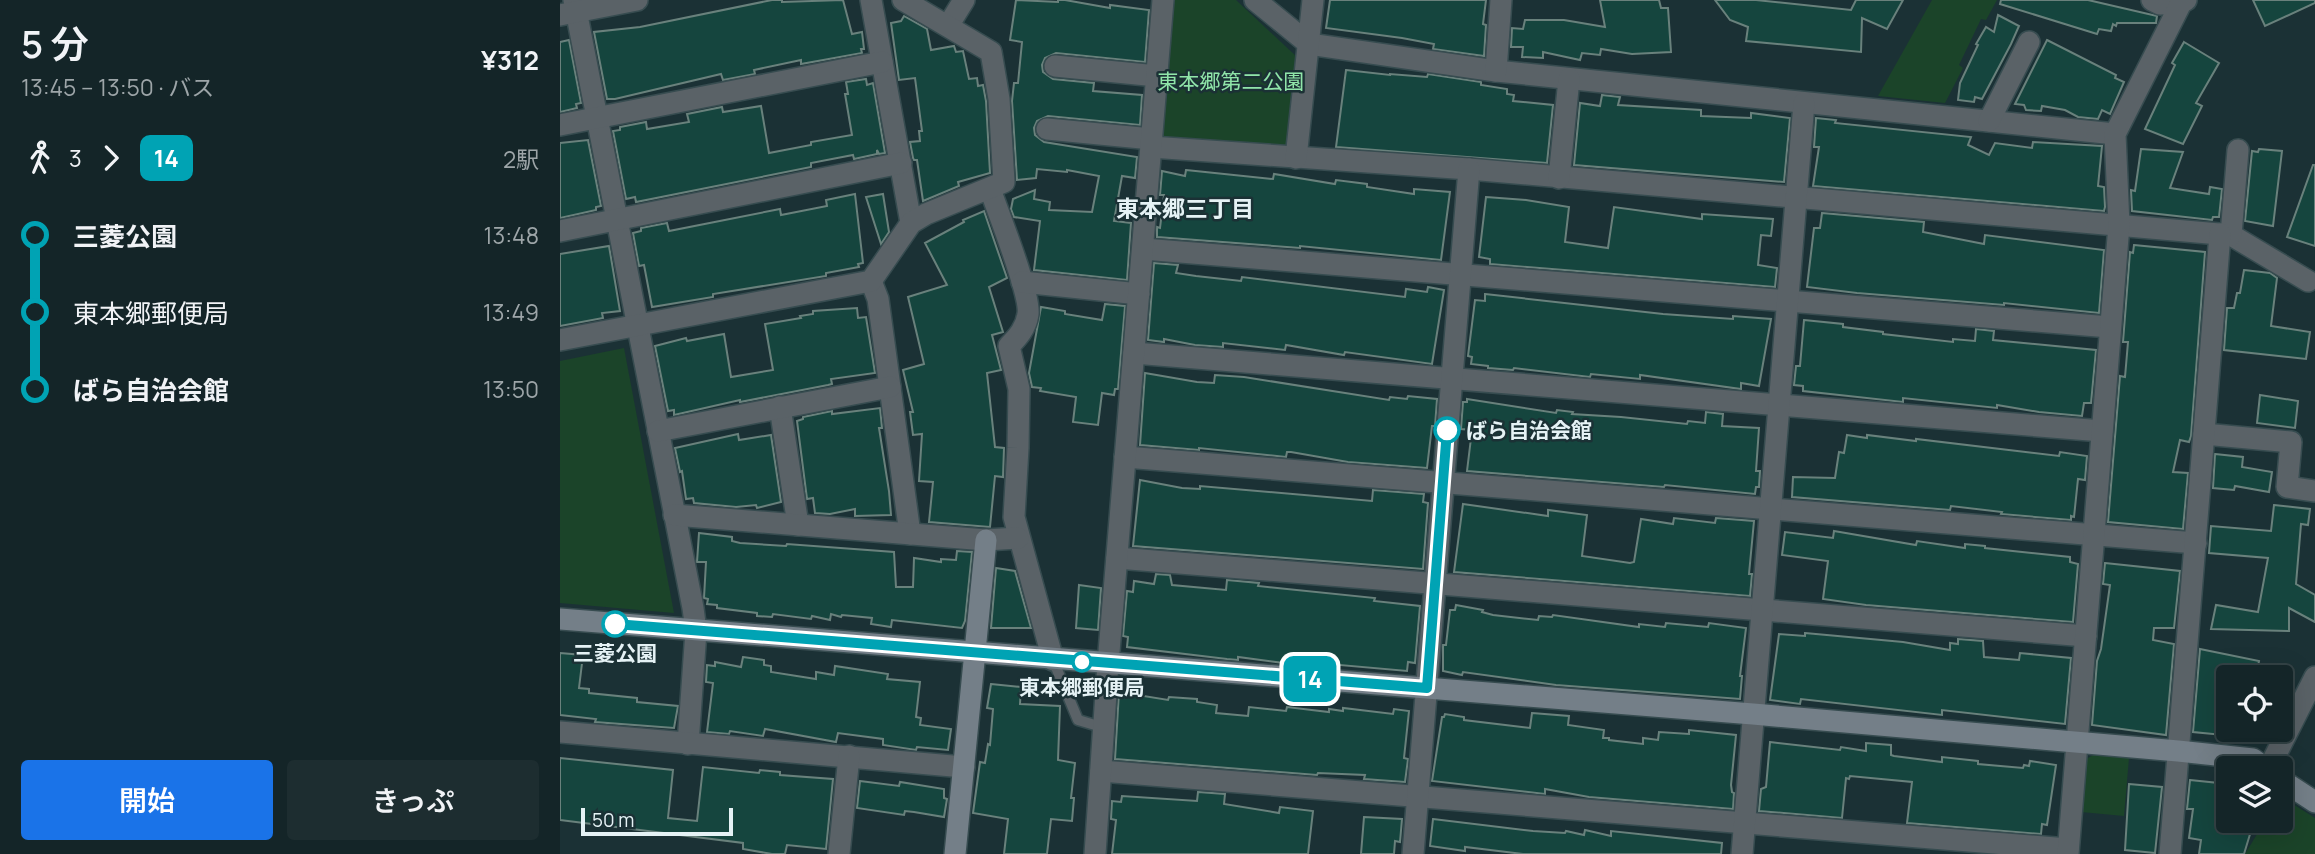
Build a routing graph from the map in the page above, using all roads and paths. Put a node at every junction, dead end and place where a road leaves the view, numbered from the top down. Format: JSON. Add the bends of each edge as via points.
{"nodes":[{"id":1,"x":637,"y":0,"type":"edge"},
{"id":2,"x":872,"y":0,"type":"edge"},
{"id":3,"x":903,"y":0,"type":"edge"},
{"id":4,"x":964,"y":0,"type":"edge"},
{"id":5,"x":1163,"y":0,"type":"edge"},
{"id":6,"x":1255,"y":0,"type":"edge"},
{"id":7,"x":1313,"y":0,"type":"edge"},
{"id":8,"x":1501,"y":0,"type":"edge"},
{"id":9,"x":2172,"y":1,"type":"edge"},
{"id":10,"x":570,"y":9,"type":"edge"},
{"id":11,"x":948,"y":26,"type":"junction"},
{"id":12,"x":2028,"y":42,"type":"dead end"},
{"id":13,"x":1309,"y":44,"type":"junction"},
{"id":14,"x":881,"y":62,"type":"junction"},
{"id":15,"x":1055,"y":66,"type":"dead end"},
{"id":16,"x":1496,"y":71,"type":"junction"},
{"id":17,"x":1157,"y":76,"type":"junction"},
{"id":18,"x":1569,"y":79,"type":"junction"},
{"id":19,"x":1804,"y":103,"type":"junction"},
{"id":20,"x":597,"y":118,"type":"junction"},
{"id":21,"x":1989,"y":121,"type":"junction"},
{"id":22,"x":560,"y":125,"type":"edge"},
{"id":23,"x":1047,"y":129,"type":"dead end"},
{"id":24,"x":2115,"y":134,"type":"junction"},
{"id":25,"x":1152,"y":143,"type":"junction"},
{"id":26,"x":2238,"y":150,"type":"dead end"},
{"id":27,"x":1296,"y":158,"type":"junction"},
{"id":28,"x":901,"y":163,"type":"junction"},
{"id":29,"x":1469,"y":169,"type":"junction"},
{"id":30,"x":1559,"y":178,"type":"junction"},
{"id":31,"x":990,"y":189,"type":"junction"},
{"id":32,"x":1796,"y":198,"type":"junction"},
{"id":33,"x":617,"y":220,"type":"junction"},
{"id":34,"x":911,"y":223,"type":"junction"},
{"id":35,"x":2119,"y":225,"type":"junction"},
{"id":36,"x":560,"y":231,"type":"edge"},
{"id":37,"x":2225,"y":234,"type":"junction"},
{"id":38,"x":1143,"y":249,"type":"junction"},
{"id":39,"x":1460,"y":274,"type":"junction"},
{"id":40,"x":871,"y":281,"type":"junction"},
{"id":41,"x":2308,"y":281,"type":"dead end"},
{"id":42,"x":1022,"y":282,"type":"junction"},
{"id":43,"x":1139,"y":294,"type":"junction"},
{"id":44,"x":1787,"y":301,"type":"junction"},
{"id":45,"x":636,"y":326,"type":"junction"},
{"id":46,"x":2110,"y":327,"type":"junction"},
{"id":47,"x":560,"y":340,"type":"edge"},
{"id":48,"x":1134,"y":353,"type":"junction"},
{"id":49,"x":1451,"y":378,"type":"junction"},
{"id":50,"x":890,"y":387,"type":"junction"},
{"id":51,"x":1778,"y":404,"type":"junction"},
{"id":52,"x":780,"y":407,"type":"junction"},
{"id":53,"x":2102,"y":430,"type":"junction"},
{"id":54,"x":658,"y":431,"type":"junction"},
{"id":55,"x":2204,"y":434,"type":"junction"},
{"id":56,"x":1125,"y":457,"type":"junction"},
{"id":57,"x":1443,"y":482,"type":"junction"},
{"id":58,"x":2315,"y":491,"type":"edge"},
{"id":59,"x":1771,"y":509,"type":"junction"},
{"id":60,"x":674,"y":515,"type":"junction"},
{"id":61,"x":798,"y":525,"type":"junction"},
{"id":62,"x":910,"y":534,"type":"junction"},
{"id":63,"x":2094,"y":535,"type":"junction"},
{"id":64,"x":1018,"y":538,"type":"junction"},
{"id":65,"x":986,"y":540,"type":"junction"},
{"id":66,"x":2196,"y":543,"type":"junction"},
{"id":67,"x":1117,"y":558,"type":"junction"},
{"id":68,"x":1435,"y":583,"type":"junction"},
{"id":69,"x":1763,"y":609,"type":"junction"},
{"id":70,"x":560,"y":619,"type":"edge"},
{"id":71,"x":696,"y":631,"type":"junction"},
{"id":72,"x":2086,"y":636,"type":"junction"},
{"id":73,"x":975,"y":653,"type":"junction"},
{"id":74,"x":1053,"y":660,"type":"junction"},
{"id":75,"x":1108,"y":663,"type":"junction"},
{"id":76,"x":2315,"y":677,"type":"edge"},
{"id":77,"x":1427,"y":688,"type":"junction"},
{"id":78,"x":1753,"y":714,"type":"junction"},
{"id":79,"x":1105,"y":728,"type":"junction"},
{"id":80,"x":560,"y":732,"type":"edge"},
{"id":81,"x":2078,"y":743,"type":"junction"},
{"id":82,"x":688,"y":744,"type":"junction"},
{"id":83,"x":2178,"y":751,"type":"junction"},
{"id":84,"x":849,"y":755,"type":"junction"},
{"id":85,"x":2225,"y":756,"type":"edge"},
{"id":86,"x":2273,"y":756,"type":"edge"},
{"id":87,"x":964,"y":767,"type":"junction"},
{"id":88,"x":1101,"y":771,"type":"junction"},
{"id":89,"x":2293,"y":788,"type":"edge"},
{"id":90,"x":1418,"y":796,"type":"junction"},
{"id":91,"x":2315,"y":802,"type":"edge"},
{"id":92,"x":1745,"y":822,"type":"junction"},
{"id":93,"x":2068,"y":851,"type":"edge"},
{"id":94,"x":839,"y":854,"type":"edge"},
{"id":95,"x":955,"y":854,"type":"edge"},
{"id":96,"x":1095,"y":854,"type":"edge"},
{"id":97,"x":1413,"y":854,"type":"edge"},
{"id":98,"x":1742,"y":854,"type":"edge"},
{"id":99,"x":2170,"y":854,"type":"edge"}],
"edges":[{"from":1,"to":10,"type":"street"},
{"from":2,"to":14,"type":"street"},
{"from":3,"to":11,"type":"street"},
{"from":4,"to":11,"type":"street"},
{"from":5,"to":17,"type":"street"},
{"from":6,"to":13,"type":"street"},
{"from":7,"to":13,"type":"street"},
{"from":8,"to":16,"type":"street"},
{"from":9,"to":24,"type":"street"},
{"from":10,"to":20,"type":"street"},
{"from":11,"to":31,"type":"street","via":[[991,52],[1004,182]]},
{"from":12,"to":21,"type":"street"},
{"from":13,"to":16,"type":"street"},
{"from":13,"to":27,"type":"street"},
{"from":14,"to":20,"type":"street"},
{"from":14,"to":28,"type":"street"},
{"from":15,"to":17,"type":"street"},
{"from":16,"to":18,"type":"street"},
{"from":17,"to":25,"type":"street"},
{"from":18,"to":19,"type":"street"},
{"from":18,"to":30,"type":"street"},
{"from":19,"to":21,"type":"street"},
{"from":19,"to":32,"type":"street"},
{"from":20,"to":22,"type":"street"},
{"from":20,"to":33,"type":"street"},
{"from":21,"to":24,"type":"street"},
{"from":23,"to":25,"type":"street"},
{"from":24,"to":35,"type":"street"},
{"from":25,"to":27,"type":"street"},
{"from":25,"to":38,"type":"street"},
{"from":26,"to":37,"type":"street"},
{"from":27,"to":29,"type":"street"},
{"from":28,"to":33,"type":"street"},
{"from":28,"to":34,"type":"street"},
{"from":29,"to":30,"type":"street"},
{"from":29,"to":39,"type":"street"},
{"from":30,"to":32,"type":"street"},
{"from":31,"to":34,"type":"street"},
{"from":31,"to":42,"type":"street"},
{"from":32,"to":35,"type":"street"},
{"from":32,"to":44,"type":"street"},
{"from":33,"to":36,"type":"street"},
{"from":33,"to":45,"type":"street"},
{"from":34,"to":40,"type":"street"},
{"from":35,"to":37,"type":"street"},
{"from":35,"to":46,"type":"street"},
{"from":37,"to":41,"type":"street"},
{"from":37,"to":55,"type":"street"},
{"from":38,"to":39,"type":"street"},
{"from":38,"to":43,"type":"street"},
{"from":39,"to":44,"type":"street"},
{"from":39,"to":49,"type":"street"},
{"from":40,"to":45,"type":"street"},
{"from":40,"to":50,"type":"street"},
{"from":42,"to":43,"type":"street"},
{"from":42,"to":64,"type":"street","via":[[1029,312],[1021,334],[1009,346],[1019,388],[1014,517]]},
{"from":43,"to":48,"type":"street"},
{"from":44,"to":46,"type":"street"},
{"from":44,"to":51,"type":"street"},
{"from":45,"to":47,"type":"street"},
{"from":45,"to":54,"type":"street"},
{"from":46,"to":53,"type":"street"},
{"from":48,"to":49,"type":"street"},
{"from":48,"to":56,"type":"street"},
{"from":49,"to":51,"type":"street"},
{"from":49,"to":57,"type":"street"},
{"from":50,"to":52,"type":"street"},
{"from":50,"to":62,"type":"street"},
{"from":51,"to":53,"type":"street"},
{"from":51,"to":59,"type":"street"},
{"from":52,"to":54,"type":"street"},
{"from":52,"to":61,"type":"street"},
{"from":53,"to":63,"type":"street"},
{"from":54,"to":60,"type":"street"},
{"from":55,"to":58,"type":"street","via":[[2291,442],[2287,487]]},
{"from":55,"to":66,"type":"street"},
{"from":56,"to":57,"type":"street"},
{"from":56,"to":67,"type":"street"},
{"from":57,"to":59,"type":"street"},
{"from":57,"to":68,"type":"street"},
{"from":59,"to":63,"type":"street"},
{"from":59,"to":69,"type":"street"},
{"from":60,"to":61,"type":"street"},
{"from":60,"to":71,"type":"street"},
{"from":61,"to":62,"type":"street"},
{"from":62,"to":65,"type":"street"},
{"from":63,"to":66,"type":"street"},
{"from":63,"to":72,"type":"street"},
{"from":64,"to":65,"type":"street"},
{"from":64,"to":74,"type":"street"},
{"from":65,"to":73,"type":"street"},
{"from":66,"to":83,"type":"street"},
{"from":67,"to":68,"type":"street"},
{"from":67,"to":75,"type":"street"},
{"from":68,"to":69,"type":"street"},
{"from":68,"to":77,"type":"street"},
{"from":69,"to":72,"type":"street"},
{"from":69,"to":78,"type":"street"},
{"from":70,"to":71,"type":"street"},
{"from":71,"to":73,"type":"street"},
{"from":71,"to":82,"type":"street"},
{"from":72,"to":81,"type":"street"},
{"from":73,"to":74,"type":"street"},
{"from":73,"to":87,"type":"street"},
{"from":74,"to":75,"type":"street"},
{"from":74,"to":79,"type":"lane","via":[[1078,720]]},
{"from":75,"to":77,"type":"street"},
{"from":75,"to":79,"type":"street"},
{"from":76,"to":86,"type":"street"},
{"from":77,"to":78,"type":"street"},
{"from":77,"to":90,"type":"street"},
{"from":78,"to":81,"type":"street"},
{"from":78,"to":92,"type":"street"},
{"from":79,"to":88,"type":"street"},
{"from":80,"to":82,"type":"street"},
{"from":81,"to":83,"type":"street"},
{"from":81,"to":93,"type":"street"},
{"from":82,"to":84,"type":"street"},
{"from":83,"to":85,"type":"street"},
{"from":83,"to":99,"type":"street"},
{"from":84,"to":87,"type":"street"},
{"from":84,"to":94,"type":"street"},
{"from":87,"to":95,"type":"street"},
{"from":88,"to":90,"type":"street"},
{"from":88,"to":96,"type":"street"},
{"from":89,"to":91,"type":"street"},
{"from":90,"to":92,"type":"street"},
{"from":90,"to":97,"type":"street"},
{"from":92,"to":93,"type":"street"},
{"from":92,"to":98,"type":"street"}]}
